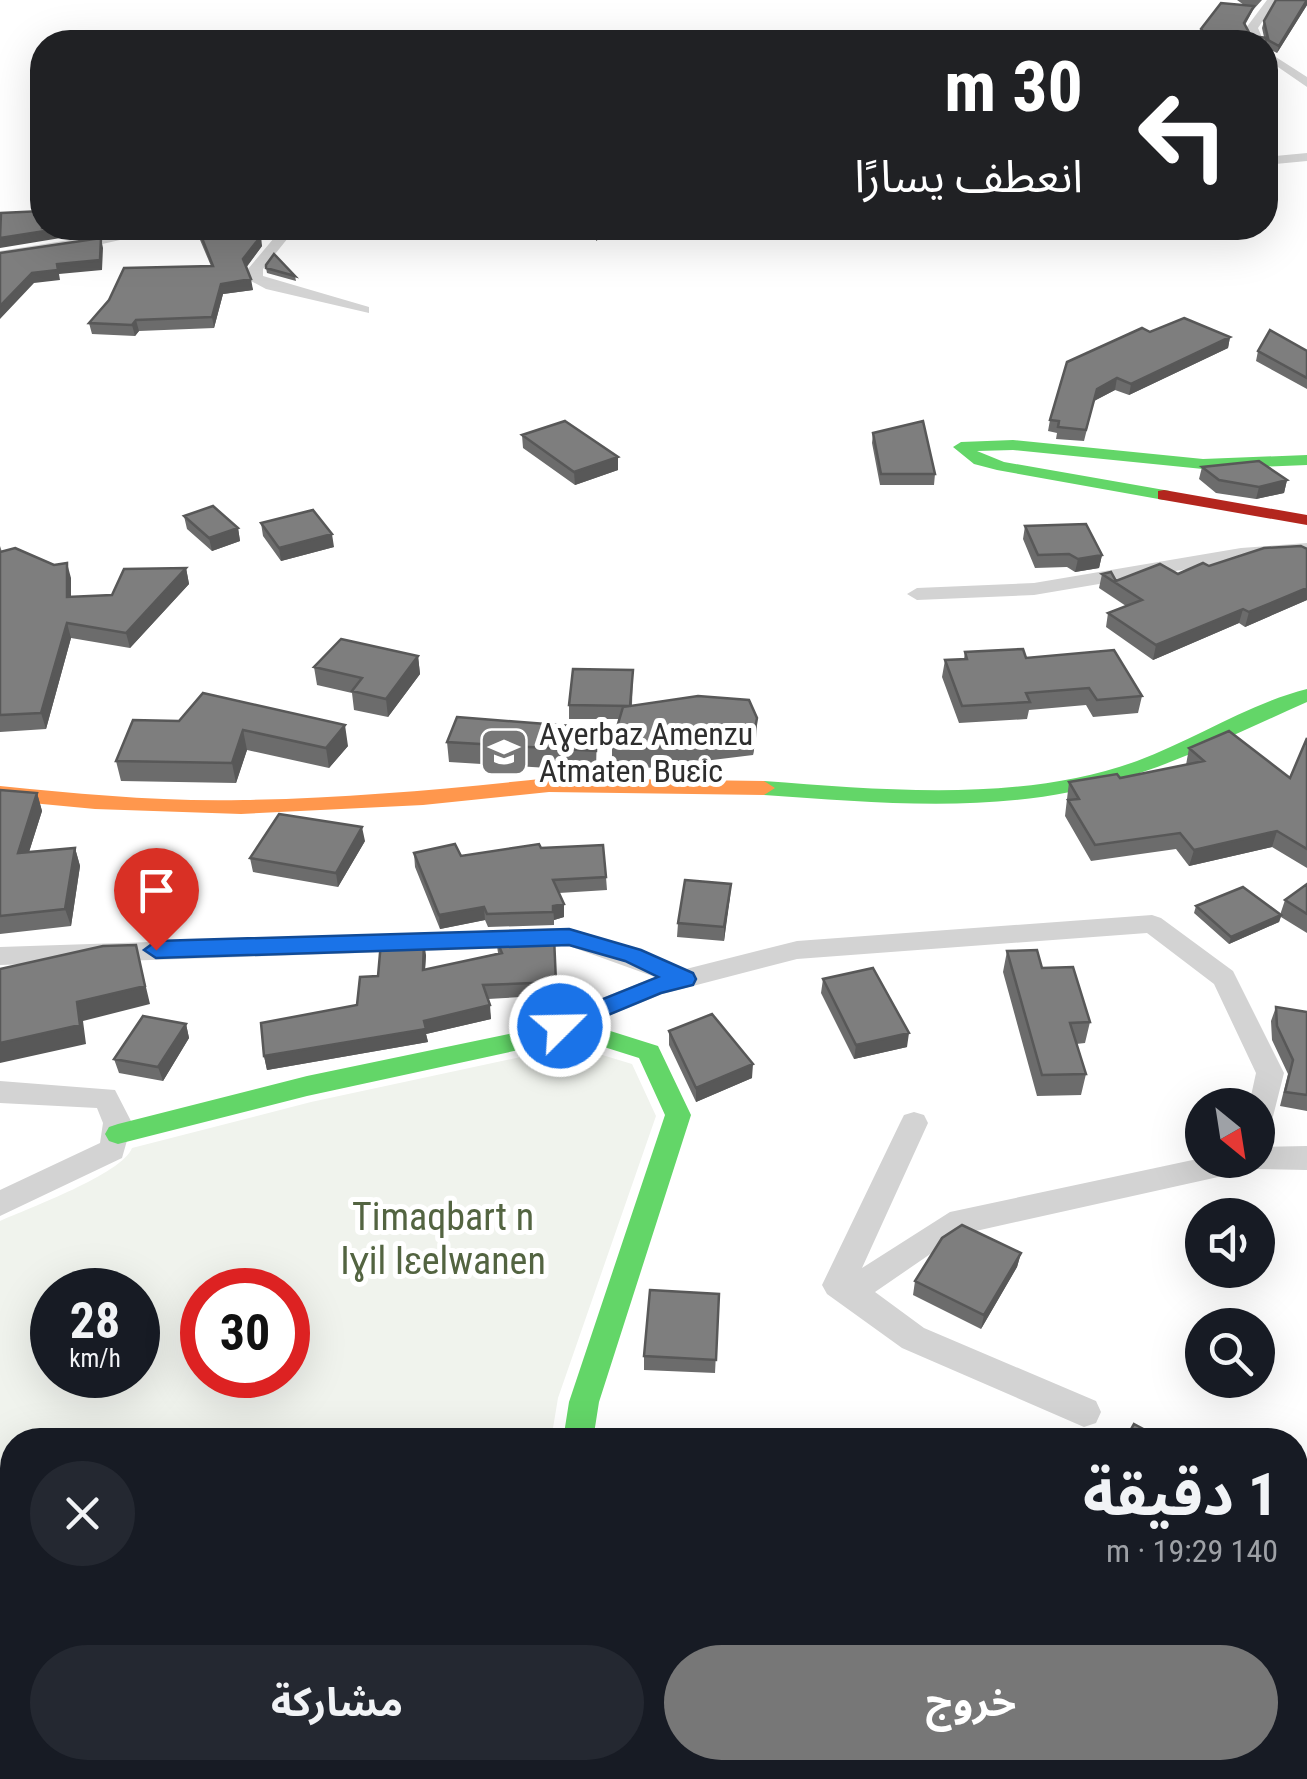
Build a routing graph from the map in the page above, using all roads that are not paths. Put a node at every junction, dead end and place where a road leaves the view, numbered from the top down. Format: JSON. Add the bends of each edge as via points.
{"nodes":[{"id":1,"x":1272,"y":0,"type":"edge"},
{"id":2,"x":1253,"y":30,"type":"edge"},
{"id":3,"x":1278,"y":62,"type":"edge"},
{"id":4,"x":1307,"y":83,"type":"edge"},
{"id":5,"x":1307,"y":157,"type":"edge"},
{"id":6,"x":1278,"y":160,"type":"edge"},
{"id":7,"x":108,"y":240,"type":"edge"},
{"id":8,"x":278,"y":240,"type":"edge"},
{"id":9,"x":0,"y":255,"type":"edge"},
{"id":10,"x":364,"y":310,"type":"dead end"},
{"id":11,"x":1307,"y":460,"type":"edge"},
{"id":12,"x":1307,"y":520,"type":"edge"},
{"id":13,"x":1307,"y":549,"type":"edge"},
{"id":14,"x":917,"y":594,"type":"dead end"},
{"id":15,"x":1307,"y":695,"type":"edge"},
{"id":16,"x":0,"y":793,"type":"edge"},
{"id":17,"x":0,"y":956,"type":"edge"},
{"id":18,"x":684,"y":979,"type":"junction"},
{"id":19,"x":528,"y":1039,"type":"junction"},
{"id":20,"x":1267,"y":1088,"type":"edge"},
{"id":21,"x":0,"y":1092,"type":"edge"},
{"id":22,"x":914,"y":1123,"type":"dead end"},
{"id":23,"x":118,"y":1134,"type":"junction"},
{"id":24,"x":1307,"y":1158,"type":"edge"},
{"id":25,"x":1275,"y":1159,"type":"edge"},
{"id":26,"x":1185,"y":1173,"type":"edge"},
{"id":27,"x":0,"y":1204,"type":"edge"},
{"id":28,"x":851,"y":1292,"type":"junction"},
{"id":29,"x":1084,"y":1412,"type":"dead end"},
{"id":30,"x":580,"y":1428,"type":"edge"}],
"edges":[{"from":1,"to":2,"type":"street"},
{"from":3,"to":4,"type":"street"},
{"from":5,"to":6,"type":"street"},
{"from":7,"to":9,"type":"street"},
{"from":8,"to":10,"type":"street","via":[[255,268],[256,278]]},
{"from":11,"to":12,"type":"street","via":[[1253,467],[988,442],[961,448],[1003,467]]},
{"from":13,"to":14,"type":"street","via":[[1034,589]]},
{"from":15,"to":16,"type":"street","via":[[1143,766],[1087,781],[926,800],[795,788],[549,786],[241,807]]},
{"from":17,"to":18,"type":"street","via":[[569,937]]},
{"from":18,"to":19,"type":"street"},
{"from":18,"to":20,"type":"street","via":[[796,950],[1152,924],[1224,978],[1270,1072]]},
{"from":19,"to":23,"type":"street"},
{"from":19,"to":30,"type":"street","via":[[604,1038],[649,1052],[678,1115]]},
{"from":21,"to":23,"type":"street","via":[[105,1098],[119,1116]]},
{"from":22,"to":28,"type":"street","via":[[838,1285]]},
{"from":23,"to":27,"type":"street","via":[[112,1150]]},
{"from":24,"to":25,"type":"street"},
{"from":26,"to":28,"type":"street","via":[[950,1224]]},
{"from":28,"to":29,"type":"street","via":[[913,1338]]}]}
